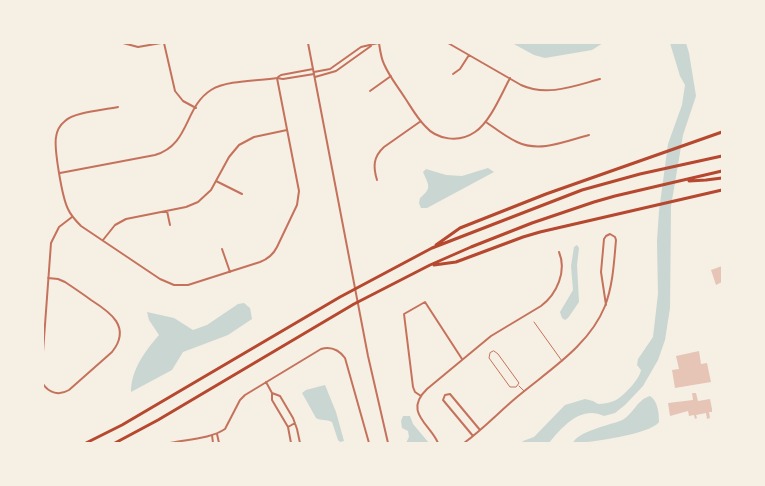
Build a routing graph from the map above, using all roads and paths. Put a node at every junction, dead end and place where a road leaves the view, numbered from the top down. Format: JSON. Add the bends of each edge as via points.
{"nodes":[{"id":1,"x":123,"y":43,"type":"edge"},
{"id":2,"x":161,"y":43,"type":"edge"},
{"id":3,"x":164,"y":43,"type":"edge"},
{"id":4,"x":308,"y":43,"type":"edge"},
{"id":5,"x":379,"y":43,"type":"edge"},
{"id":6,"x":448,"y":43,"type":"edge"},
{"id":7,"x":372,"y":45,"type":"junction"},
{"id":8,"x":469,"y":55,"type":"junction"},
{"id":9,"x":313,"y":69,"type":"junction"},
{"id":10,"x":314,"y":73,"type":"junction"},
{"id":11,"x":453,"y":74,"type":"dead end"},
{"id":12,"x":391,"y":76,"type":"junction"},
{"id":13,"x":315,"y":77,"type":"junction"},
{"id":14,"x":277,"y":78,"type":"junction"},
{"id":15,"x":510,"y":78,"type":"junction"},
{"id":16,"x":600,"y":79,"type":"dead end"},
{"id":17,"x":370,"y":91,"type":"dead end"},
{"id":18,"x":118,"y":107,"type":"dead end"},
{"id":19,"x":196,"y":108,"type":"junction"},
{"id":20,"x":421,"y":121,"type":"junction"},
{"id":21,"x":486,"y":122,"type":"junction"},
{"id":22,"x":287,"y":130,"type":"junction"},
{"id":23,"x":722,"y":132,"type":"edge"},
{"id":24,"x":589,"y":135,"type":"dead end"},
{"id":25,"x":722,"y":156,"type":"edge"},
{"id":26,"x":722,"y":171,"type":"edge"},
{"id":27,"x":60,"y":173,"type":"junction"},
{"id":28,"x":722,"y":178,"type":"edge"},
{"id":29,"x":377,"y":180,"type":"dead end"},
{"id":30,"x":216,"y":181,"type":"junction"},
{"id":31,"x":685,"y":181,"type":"junction"},
{"id":32,"x":722,"y":190,"type":"edge"},
{"id":33,"x":242,"y":194,"type":"dead end"},
{"id":34,"x":167,"y":210,"type":"junction"},
{"id":35,"x":72,"y":216,"type":"junction"},
{"id":36,"x":170,"y":225,"type":"dead end"},
{"id":37,"x":103,"y":240,"type":"junction"},
{"id":38,"x":432,"y":248,"type":"junction"},
{"id":39,"x":222,"y":249,"type":"dead end"},
{"id":40,"x":559,"y":252,"type":"dead end"},
{"id":41,"x":430,"y":265,"type":"junction"},
{"id":42,"x":230,"y":272,"type":"junction"},
{"id":43,"x":48,"y":278,"type":"junction"},
{"id":44,"x":606,"y":305,"type":"junction"},
{"id":45,"x":534,"y":322,"type":"dead end"},
{"id":46,"x":43,"y":352,"type":"edge"},
{"id":47,"x":462,"y":359,"type":"junction"},
{"id":48,"x":562,"y":361,"type":"junction"},
{"id":49,"x":266,"y":382,"type":"junction"},
{"id":50,"x":43,"y":384,"type":"edge"},
{"id":51,"x":519,"y":385,"type":"junction"},
{"id":52,"x":272,"y":392,"type":"junction"},
{"id":53,"x":524,"y":392,"type":"junction"},
{"id":54,"x":421,"y":396,"type":"junction"},
{"id":55,"x":295,"y":423,"type":"junction"},
{"id":56,"x":288,"y":427,"type":"junction"},
{"id":57,"x":480,"y":430,"type":"junction"},
{"id":58,"x":217,"y":434,"type":"junction"},
{"id":59,"x":212,"y":436,"type":"junction"},
{"id":60,"x":473,"y":436,"type":"junction"},
{"id":61,"x":86,"y":443,"type":"edge"},
{"id":62,"x":116,"y":443,"type":"edge"},
{"id":63,"x":170,"y":443,"type":"edge"},
{"id":64,"x":213,"y":443,"type":"edge"},
{"id":65,"x":219,"y":443,"type":"edge"},
{"id":66,"x":291,"y":443,"type":"edge"},
{"id":67,"x":300,"y":443,"type":"edge"},
{"id":68,"x":369,"y":443,"type":"edge"},
{"id":69,"x":388,"y":443,"type":"edge"},
{"id":70,"x":438,"y":443,"type":"edge"},
{"id":71,"x":464,"y":443,"type":"edge"}],
"edges":[{"from":1,"to":2,"type":"street","via":[[138,47]]},
{"from":3,"to":19,"type":"street","via":[[175,91],[183,101]]},
{"from":4,"to":9,"type":"street"},
{"from":5,"to":7,"type":"street"},
{"from":5,"to":12,"type":"street","via":[[383,62]]},
{"from":6,"to":8,"type":"street"},
{"from":7,"to":10,"type":"street","via":[[361,47],[330,69]]},
{"from":7,"to":13,"type":"street","via":[[336,71]]},
{"from":8,"to":11,"type":"street","via":[[460,69]]},
{"from":8,"to":15,"type":"street"},
{"from":9,"to":10,"type":"street"},
{"from":9,"to":14,"type":"street"},
{"from":10,"to":13,"type":"street"},
{"from":10,"to":14,"type":"street"},
{"from":12,"to":17,"type":"street"},
{"from":12,"to":20,"type":"street"},
{"from":13,"to":69,"type":"street","via":[[352,275]]},
{"from":14,"to":19,"type":"street","via":[[219,86],[205,95]]},
{"from":14,"to":22,"type":"street"},
{"from":15,"to":16,"type":"street","via":[[528,88],[546,91]]},
{"from":15,"to":21,"type":"street"},
{"from":18,"to":27,"type":"street","via":[[74,116],[62,124],[56,140]]},
{"from":19,"to":27,"type":"street","via":[[179,138],[172,146],[161,152]]},
{"from":20,"to":21,"type":"street","via":[[435,134],[446,138],[464,137]]},
{"from":20,"to":29,"type":"street","via":[[379,152],[374,165]]},
{"from":21,"to":24,"type":"street","via":[[514,141],[530,147],[549,146]]},
{"from":22,"to":30,"type":"street","via":[[254,137],[242,143],[230,154]]},
{"from":22,"to":42,"type":"street","via":[[299,193],[297,205],[274,253],[262,262]]},
{"from":23,"to":38,"type":"highway","via":[[546,194],[460,228]]},
{"from":25,"to":38,"type":"highway","via":[[582,190]]},
{"from":26,"to":31,"type":"highway"},
{"from":27,"to":35,"type":"street","via":[[66,204]]},
{"from":28,"to":31,"type":"highway"},
{"from":30,"to":33,"type":"street"},
{"from":30,"to":34,"type":"street","via":[[210,192],[198,202]]},
{"from":31,"to":41,"type":"highway","via":[[615,196],[532,223]]},
{"from":32,"to":41,"type":"highway","via":[[530,234],[456,262]]},
{"from":34,"to":36,"type":"street"},
{"from":34,"to":37,"type":"street","via":[[120,221]]},
{"from":35,"to":37,"type":"street","via":[[81,226]]},
{"from":35,"to":43,"type":"street","via":[[54,236]]},
{"from":37,"to":42,"type":"street","via":[[160,279],[174,285],[192,284]]},
{"from":38,"to":61,"type":"highway","via":[[340,296]]},
{"from":39,"to":42,"type":"street"},
{"from":40,"to":47,"type":"street","via":[[562,266],[560,280],[548,300],[491,336]]},
{"from":41,"to":62,"type":"highway","via":[[335,314]]},
{"from":43,"to":46,"type":"street"},
{"from":43,"to":50,"type":"street","via":[[65,282],[108,311],[117,323],[119,333],[112,352],[69,390],[53,393]]},
{"from":44,"to":44,"type":"street","via":[[614,269],[616,240],[615,236],[610,234],[604,240],[601,272]]},
{"from":44,"to":48,"type":"street","via":[[593,328]]},
{"from":45,"to":48,"type":"lane"},
{"from":47,"to":54,"type":"street"},
{"from":47,"to":54,"type":"street","via":[[425,302],[404,314],[413,387]]},
{"from":48,"to":53,"type":"street"},
{"from":49,"to":52,"type":"street"},
{"from":49,"to":58,"type":"street","via":[[242,397],[225,429]]},
{"from":49,"to":68,"type":"street","via":[[321,349],[333,348],[339,351],[345,358]]},
{"from":51,"to":51,"type":"lane","via":[[510,387],[489,358],[490,353],[498,354]]},
{"from":51,"to":53,"type":"lane"},
{"from":52,"to":55,"type":"street","via":[[280,396]]},
{"from":52,"to":56,"type":"street","via":[[272,400]]},
{"from":53,"to":57,"type":"street"},
{"from":54,"to":70,"type":"street","via":[[418,403],[419,415]]},
{"from":55,"to":56,"type":"street"},
{"from":55,"to":67,"type":"street"},
{"from":56,"to":66,"type":"street"},
{"from":57,"to":60,"type":"street"},
{"from":57,"to":60,"type":"street","via":[[450,394],[445,395],[444,400]]},
{"from":58,"to":59,"type":"street"},
{"from":58,"to":65,"type":"street"},
{"from":59,"to":63,"type":"street"},
{"from":59,"to":64,"type":"street"},
{"from":60,"to":71,"type":"street"}]}
